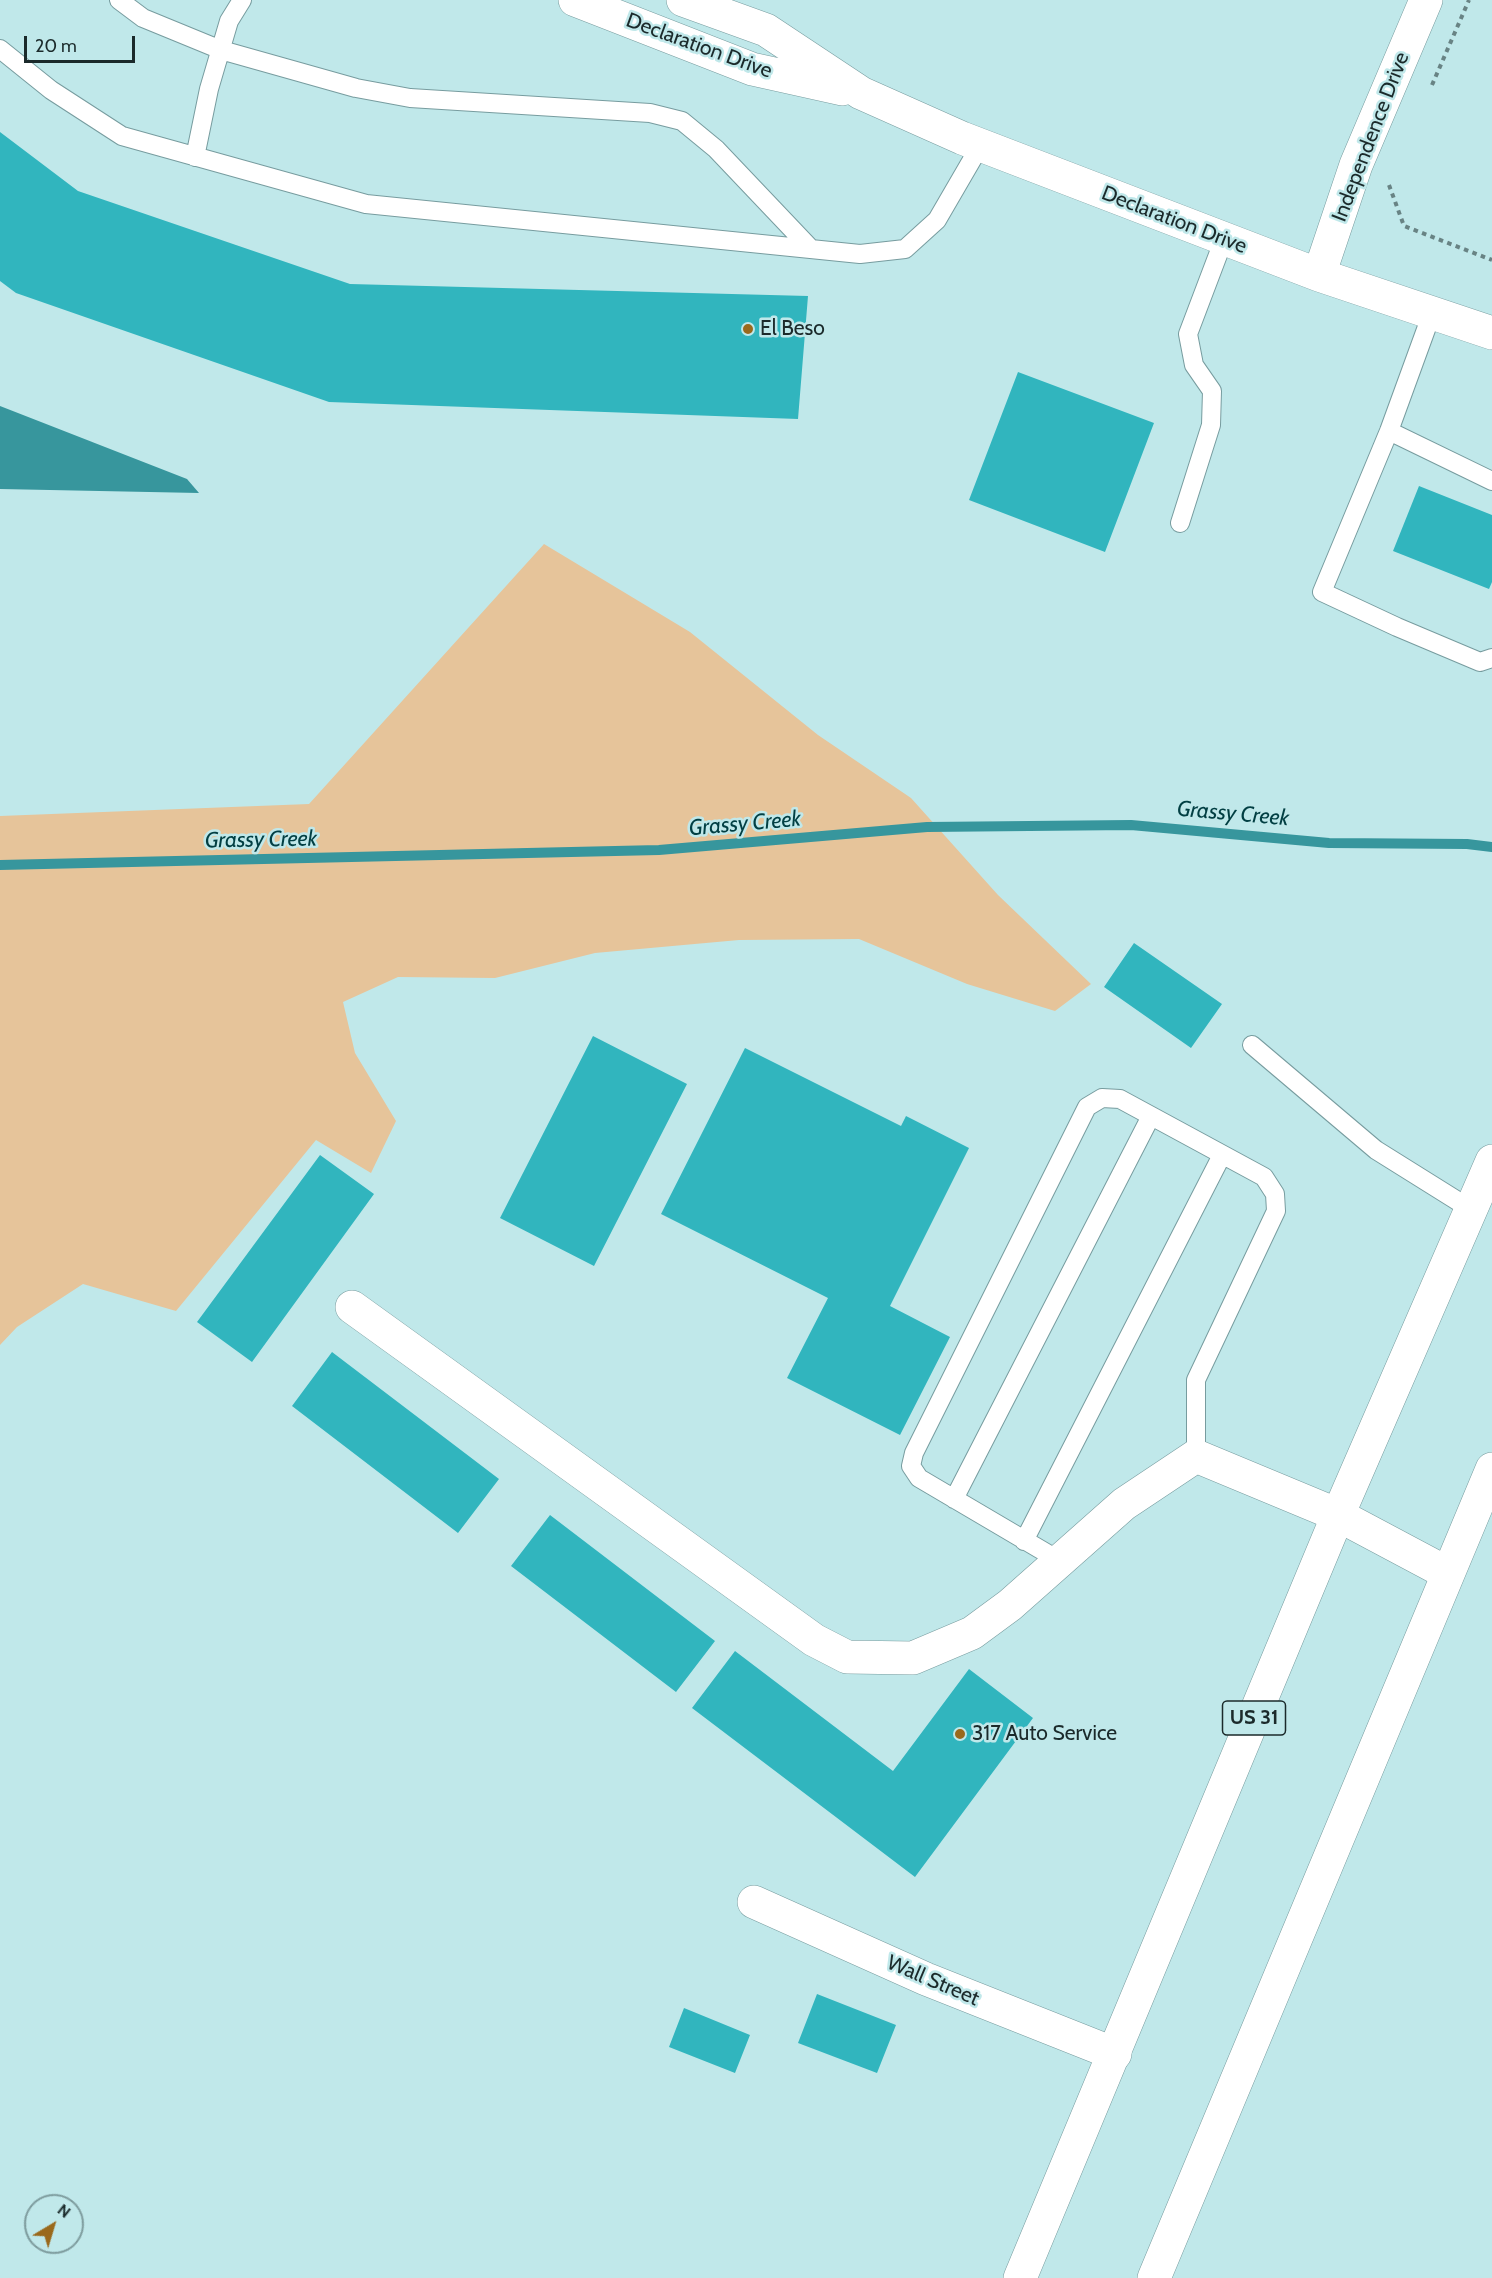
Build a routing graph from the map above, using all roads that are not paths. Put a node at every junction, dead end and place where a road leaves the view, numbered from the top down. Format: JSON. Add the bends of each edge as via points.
{"nodes":[{"id":1,"x":119,"y":0,"type":"edge"},
{"id":2,"x":242,"y":0,"type":"edge"},
{"id":3,"x":575,"y":0,"type":"edge"},
{"id":4,"x":683,"y":0,"type":"edge"},
{"id":5,"x":1426,"y":0,"type":"edge"},
{"id":6,"x":0,"y":49,"type":"edge"},
{"id":7,"x":221,"y":50,"type":"junction"},
{"id":8,"x":861,"y":93,"type":"junction"},
{"id":9,"x":980,"y":146,"type":"junction"},
{"id":10,"x":195,"y":157,"type":"junction"},
{"id":11,"x":1224,"y":239,"type":"junction"},
{"id":12,"x":812,"y":249,"type":"junction"},
{"id":13,"x":1319,"y":275,"type":"junction"},
{"id":14,"x":1432,"y":313,"type":"junction"},
{"id":15,"x":1492,"y":333,"type":"edge"},
{"id":16,"x":1389,"y":431,"type":"junction"},
{"id":17,"x":1492,"y":481,"type":"edge"},
{"id":18,"x":1180,"y":523,"type":"dead end"},
{"id":19,"x":1492,"y":658,"type":"edge"},
{"id":20,"x":1252,"y":1045,"type":"dead end"},
{"id":21,"x":1151,"y":1116,"type":"junction"},
{"id":22,"x":1222,"y":1155,"type":"junction"},
{"id":23,"x":1492,"y":1161,"type":"edge"},
{"id":24,"x":1472,"y":1210,"type":"junction"},
{"id":25,"x":352,"y":1307,"type":"dead end"},
{"id":26,"x":1196,"y":1456,"type":"junction"},
{"id":27,"x":1492,"y":1469,"type":"edge"},
{"id":28,"x":954,"y":1499,"type":"junction"},
{"id":29,"x":1338,"y":1515,"type":"junction"},
{"id":30,"x":1024,"y":1541,"type":"junction"},
{"id":31,"x":1060,"y":1561,"type":"junction"},
{"id":32,"x":1447,"y":1573,"type":"junction"},
{"id":33,"x":754,"y":1902,"type":"dead end"},
{"id":34,"x":1115,"y":2054,"type":"junction"},
{"id":35,"x":1020,"y":2278,"type":"edge"},
{"id":36,"x":1154,"y":2278,"type":"edge"}],
"edges":[{"from":1,"to":7,"type":"lane","via":[[143,18]]},
{"from":2,"to":7,"type":"lane","via":[[229,21]]},
{"from":3,"to":8,"type":"street","name":"Declaration Drive","via":[[752,69]]},
{"from":4,"to":8,"type":"street","name":"Declaration Drive","via":[[766,30]]},
{"from":5,"to":13,"type":"street","name":"Independence Drive","via":[[1356,165]]},
{"from":6,"to":10,"type":"lane","via":[[51,90],[122,136]]},
{"from":7,"to":10,"type":"lane"},
{"from":7,"to":12,"type":"lane","via":[[356,88],[410,98],[651,113],[682,122],[716,149]]},
{"from":8,"to":9,"type":"street","name":"Declaration Drive"},
{"from":9,"to":11,"type":"street","name":"Declaration Drive"},
{"from":9,"to":12,"type":"lane","via":[[937,220],[905,249],[860,254]]},
{"from":10,"to":12,"type":"lane","via":[[366,204]]},
{"from":11,"to":13,"type":"street","name":"Declaration Drive"},
{"from":11,"to":18,"type":"lane","via":[[1188,334],[1194,365],[1212,391],[1210,425]]},
{"from":13,"to":14,"type":"street","name":"Declaration Drive"},
{"from":14,"to":15,"type":"street","name":"Declaration Drive"},
{"from":14,"to":16,"type":"lane"},
{"from":16,"to":17,"type":"lane"},
{"from":16,"to":19,"type":"lane","via":[[1322,592],[1480,662]]},
{"from":20,"to":24,"type":"lane","via":[[1376,1150]]},
{"from":21,"to":22,"type":"lane"},
{"from":21,"to":28,"type":"lane"},
{"from":21,"to":28,"type":"lane","via":[[1120,1100],[1102,1098],[1087,1107],[914,1454],[911,1466],[919,1478]]},
{"from":22,"to":26,"type":"lane","via":[[1264,1177],[1275,1194],[1276,1211],[1196,1380]]},
{"from":22,"to":30,"type":"lane"},
{"from":23,"to":24,"type":"street","number":"US 31"},
{"from":24,"to":29,"type":"street","number":"US 31"},
{"from":25,"to":31,"type":"street","via":[[814,1640],[847,1657],[913,1658],[972,1633]]},
{"from":26,"to":29,"type":"street"},
{"from":26,"to":31,"type":"street","via":[[1124,1504]]},
{"from":27,"to":32,"type":"street"},
{"from":28,"to":30,"type":"lane"},
{"from":29,"to":32,"type":"street"},
{"from":29,"to":34,"type":"street","number":"US 31"},
{"from":30,"to":31,"type":"lane"},
{"from":32,"to":36,"type":"street"},
{"from":33,"to":34,"type":"street","name":"Wall Street","via":[[926,1979]]},
{"from":34,"to":35,"type":"street","number":"US 31"}]}
